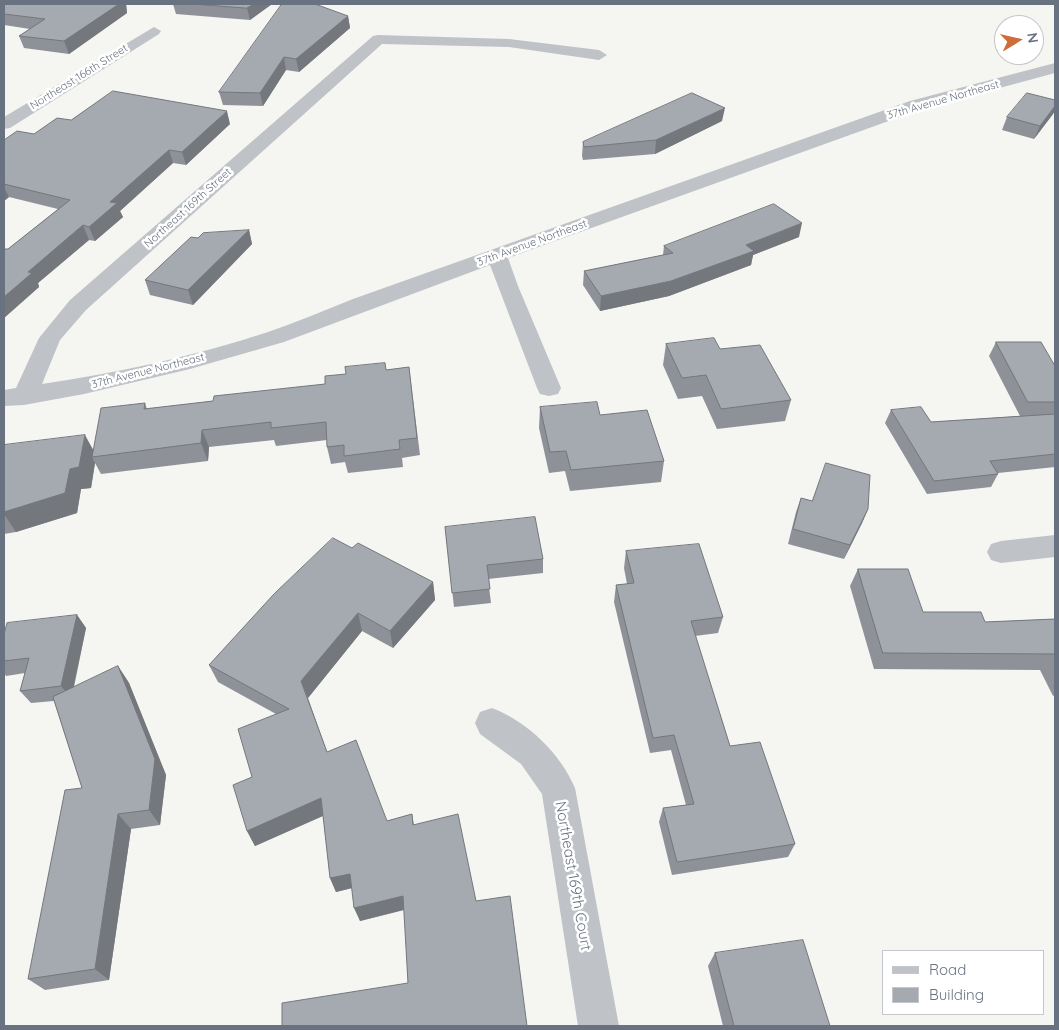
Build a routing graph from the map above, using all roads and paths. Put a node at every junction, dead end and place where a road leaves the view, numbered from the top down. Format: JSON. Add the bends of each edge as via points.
{"nodes":[{"id":1,"x":154,"y":30,"type":"dead end"},
{"id":2,"x":599,"y":55,"type":"dead end"},
{"id":3,"x":1055,"y":68,"type":"edge"},
{"id":4,"x":4,"y":124,"type":"edge"},
{"id":5,"x":497,"y":255,"type":"junction"},
{"id":6,"x":550,"y":388,"type":"dead end"},
{"id":7,"x":24,"y":397,"type":"junction"},
{"id":8,"x":4,"y":398,"type":"edge"},
{"id":9,"x":1055,"y":546,"type":"edge"},
{"id":10,"x":1000,"y":552,"type":"dead end"},
{"id":11,"x":492,"y":723,"type":"dead end"},
{"id":12,"x":599,"y":1026,"type":"edge"}],
"edges":[{"from":1,"to":4,"type":"street","name":"Northeast 166th Street"},
{"from":2,"to":7,"type":"street","name":"Northeast 169th Street","via":[[508,43],[378,39],[78,306],[50,338]]},
{"from":3,"to":5,"type":"street","name":"37th Avenue Northeast","via":[[916,105]]},
{"from":5,"to":6,"type":"street"},
{"from":5,"to":7,"type":"street","name":"37th Avenue Northeast","via":[[276,337],[182,364]]},
{"from":7,"to":8,"type":"street","name":"37th Avenue Northeast"},
{"from":9,"to":10,"type":"street"},
{"from":11,"to":12,"type":"street","name":"Northeast 169th Court","via":[[533,753],[558,788]]}]}
